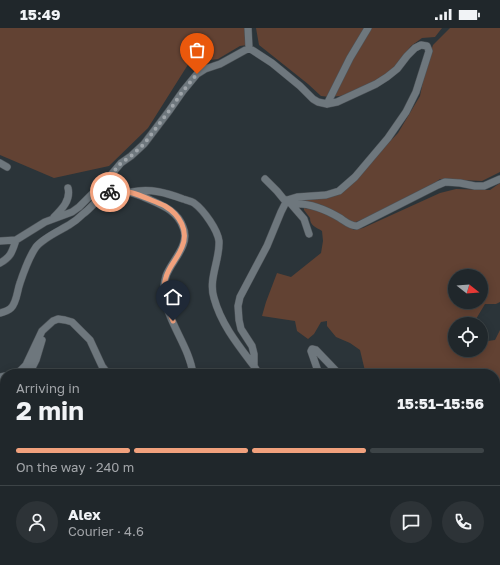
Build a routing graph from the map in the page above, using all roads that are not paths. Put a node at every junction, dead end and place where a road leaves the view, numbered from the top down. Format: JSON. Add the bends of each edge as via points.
{"nodes":[{"id":1,"x":248,"y":28,"type":"edge"},
{"id":2,"x":368,"y":28,"type":"edge"},
{"id":3,"x":248,"y":48,"type":"junction"},
{"id":4,"x":327,"y":104,"type":"junction"},
{"id":5,"x":0,"y":163,"type":"edge"},
{"id":6,"x":7,"y":167,"type":"dead end"},
{"id":7,"x":265,"y":179,"type":"dead end"},
{"id":8,"x":500,"y":179,"type":"edge"},
{"id":9,"x":104,"y":183,"type":"junction"},
{"id":10,"x":68,"y":188,"type":"dead end"},
{"id":11,"x":132,"y":192,"type":"junction"},
{"id":12,"x":103,"y":194,"type":"junction"},
{"id":13,"x":288,"y":202,"type":"junction"},
{"id":14,"x":54,"y":218,"type":"junction"},
{"id":15,"x":309,"y":234,"type":"dead end"},
{"id":16,"x":16,"y":240,"type":"junction"},
{"id":17,"x":0,"y":241,"type":"edge"},
{"id":18,"x":0,"y":263,"type":"edge"},
{"id":19,"x":0,"y":313,"type":"edge"},
{"id":20,"x":42,"y":332,"type":"junction"},
{"id":21,"x":254,"y":366,"type":"junction"},
{"id":22,"x":22,"y":369,"type":"edge"},
{"id":23,"x":32,"y":369,"type":"edge"},
{"id":24,"x":104,"y":369,"type":"edge"},
{"id":25,"x":192,"y":369,"type":"edge"},
{"id":26,"x":256,"y":369,"type":"edge"},
{"id":27,"x":317,"y":369,"type":"edge"},
{"id":28,"x":334,"y":369,"type":"edge"}],
"edges":[{"from":1,"to":3,"type":"street"},
{"from":2,"to":4,"type":"street"},
{"from":3,"to":4,"type":"street","via":[[272,63],[313,99]]},
{"from":3,"to":9,"type":"street","via":[[197,74],[144,144],[121,163]]},
{"from":4,"to":13,"type":"street","via":[[338,102],[376,84],[397,69],[415,48],[427,46],[428,51],[416,92],[406,112],[355,177],[339,191],[326,195],[297,197]]},
{"from":5,"to":6,"type":"street"},
{"from":7,"to":13,"type":"street"},
{"from":8,"to":13,"type":"street","via":[[484,186],[445,182],[357,226],[312,205]]},
{"from":9,"to":12,"type":"street"},
{"from":9,"to":14,"type":"street","via":[[72,212]]},
{"from":10,"to":14,"type":"street","via":[[68,199]]},
{"from":11,"to":12,"type":"street"},
{"from":11,"to":21,"type":"street","via":[[140,190],[167,193],[193,203],[203,211],[213,225],[219,241],[212,279],[213,297],[221,318]]},
{"from":11,"to":25,"type":"street","via":[[165,206],[177,216],[184,228],[182,248],[165,277],[164,290],[168,310]]},
{"from":12,"to":19,"type":"street","via":[[85,214],[38,245],[20,281],[14,304],[10,309]]},
{"from":13,"to":15,"type":"street","via":[[304,219]]},
{"from":13,"to":21,"type":"street","via":[[240,297],[238,306],[241,329],[252,346]]},
{"from":14,"to":16,"type":"street"},
{"from":16,"to":17,"type":"street"},
{"from":16,"to":18,"type":"street","via":[[11,254]]},
{"from":20,"to":22,"type":"street"},
{"from":20,"to":23,"type":"street"},
{"from":20,"to":24,"type":"street","via":[[58,319],[72,322],[90,340]]},
{"from":21,"to":26,"type":"street"},
{"from":27,"to":28,"type":"street","via":[[312,349]]}]}
